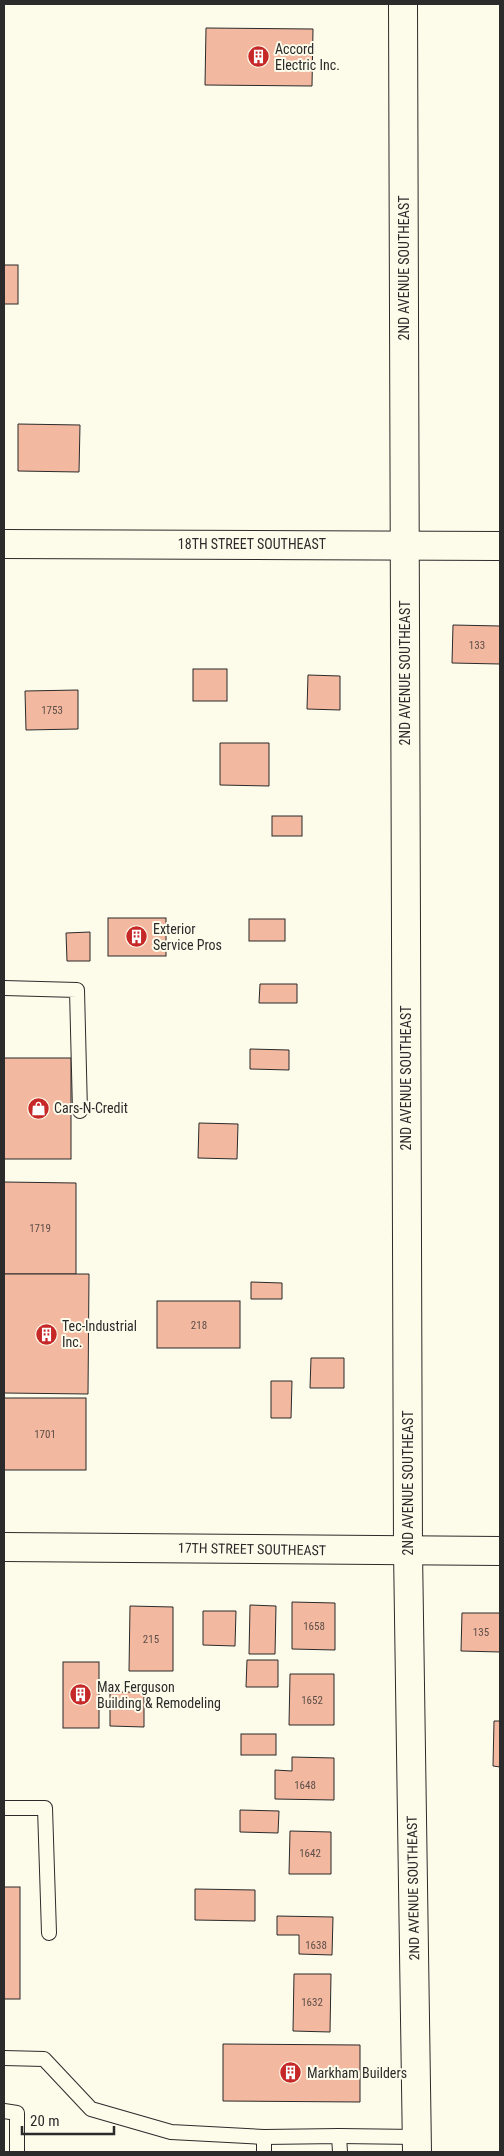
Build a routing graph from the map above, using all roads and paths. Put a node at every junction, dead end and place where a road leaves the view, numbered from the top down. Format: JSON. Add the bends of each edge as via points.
{"nodes":[{"id":1,"x":403,"y":4,"type":"edge"},
{"id":2,"x":4,"y":544,"type":"edge"},
{"id":3,"x":404,"y":545,"type":"junction"},
{"id":4,"x":500,"y":546,"type":"edge"},
{"id":5,"x":4,"y":988,"type":"edge"},
{"id":6,"x":80,"y":1111,"type":"dead end"},
{"id":7,"x":4,"y":1547,"type":"edge"},
{"id":8,"x":500,"y":1550,"type":"edge"},
{"id":9,"x":408,"y":1551,"type":"junction"},
{"id":10,"x":4,"y":1808,"type":"edge"},
{"id":11,"x":49,"y":1933,"type":"dead end"},
{"id":12,"x":4,"y":2058,"type":"edge"},
{"id":13,"x":4,"y":2111,"type":"edge"},
{"id":14,"x":339,"y":2136,"type":"junction"},
{"id":15,"x":264,"y":2137,"type":"junction"},
{"id":16,"x":417,"y":2145,"type":"edge"},
{"id":17,"x":17,"y":2152,"type":"edge"},
{"id":18,"x":264,"y":2152,"type":"edge"},
{"id":19,"x":340,"y":2152,"type":"edge"}],
"edges":[{"from":1,"to":3,"type":"street","name":"2ND AVENUE SOUTHEAST"},
{"from":2,"to":3,"type":"street","name":"18TH STREET SOUTHEAST"},
{"from":3,"to":4,"type":"street","name":"18TH STREET SOUTHEAST"},
{"from":3,"to":9,"type":"street","name":"2ND AVENUE SOUTHEAST"},
{"from":5,"to":6,"type":"lane","via":[[77,990]]},
{"from":7,"to":9,"type":"street","name":"17TH STREET SOUTHEAST"},
{"from":8,"to":9,"type":"street","name":"17TH STREET SOUTHEAST"},
{"from":9,"to":16,"type":"street","name":"2ND AVENUE SOUTHEAST"},
{"from":10,"to":11,"type":"lane","via":[[45,1808]]},
{"from":12,"to":15,"type":"lane","via":[[44,2059],[91,2110],[171,2132]]},
{"from":13,"to":17,"type":"lane","via":[[17,2112]]},
{"from":14,"to":15,"type":"lane"},
{"from":14,"to":16,"type":"lane"},
{"from":14,"to":19,"type":"lane"},
{"from":15,"to":18,"type":"lane"}]}
